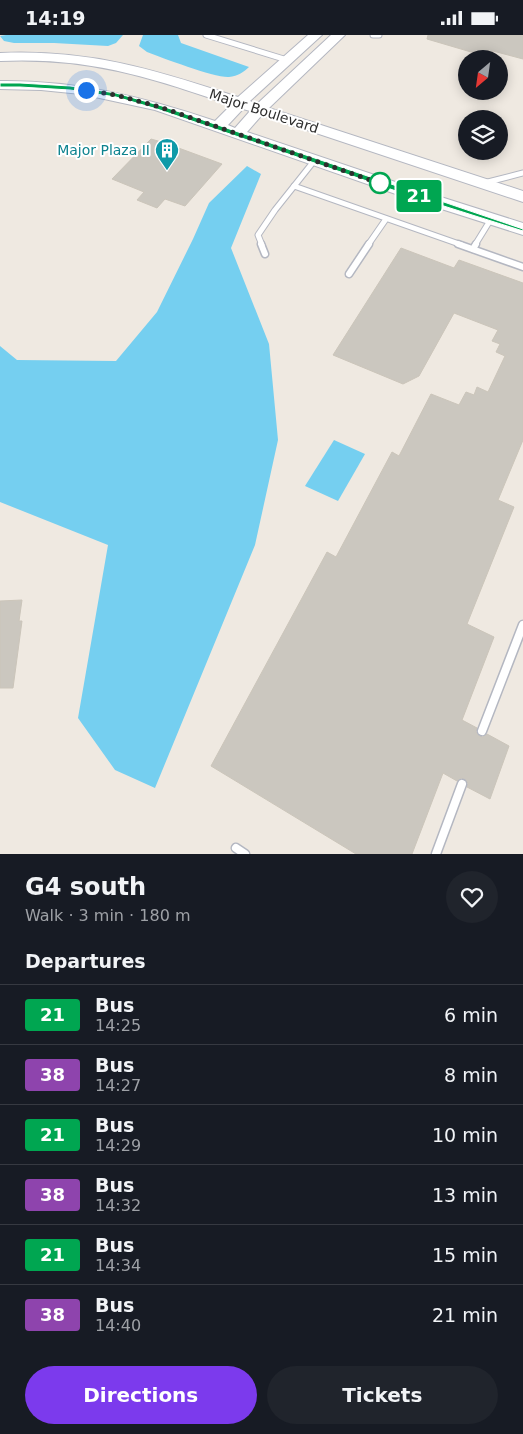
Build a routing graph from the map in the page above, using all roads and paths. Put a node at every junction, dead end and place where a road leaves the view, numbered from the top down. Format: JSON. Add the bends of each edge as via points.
{"nodes":[{"id":1,"x":206,"y":35,"type":"edge"},
{"id":2,"x":316,"y":35,"type":"edge"},
{"id":3,"x":339,"y":35,"type":"edge"},
{"id":4,"x":373,"y":35,"type":"edge"},
{"id":5,"x":379,"y":35,"type":"edge"},
{"id":6,"x":0,"y":57,"type":"edge"},
{"id":7,"x":287,"y":60,"type":"junction"},
{"id":8,"x":0,"y":85,"type":"edge"},
{"id":9,"x":241,"y":103,"type":"junction"},
{"id":10,"x":259,"y":109,"type":"junction"},
{"id":11,"x":218,"y":127,"type":"junction"},
{"id":12,"x":237,"y":134,"type":"junction"},
{"id":13,"x":314,"y":161,"type":"junction"},
{"id":14,"x":523,"y":173,"type":"edge"},
{"id":15,"x":482,"y":183,"type":"junction"},
{"id":16,"x":294,"y":186,"type":"junction"},
{"id":17,"x":416,"y":195,"type":"junction"},
{"id":18,"x":523,"y":197,"type":"edge"},
{"id":19,"x":523,"y":217,"type":"edge"},
{"id":20,"x":386,"y":219,"type":"junction"},
{"id":21,"x":491,"y":219,"type":"junction"},
{"id":22,"x":523,"y":229,"type":"edge"},
{"id":23,"x":473,"y":249,"type":"junction"},
{"id":24,"x":265,"y":253,"type":"dead end"},
{"id":25,"x":523,"y":267,"type":"edge"},
{"id":26,"x":348,"y":274,"type":"dead end"},
{"id":27,"x":523,"y":625,"type":"edge"},
{"id":28,"x":482,"y":731,"type":"dead end"},
{"id":29,"x":462,"y":784,"type":"dead end"},
{"id":30,"x":236,"y":848,"type":"dead end"},
{"id":31,"x":245,"y":854,"type":"edge"},
{"id":32,"x":436,"y":854,"type":"edge"}],
"edges":[{"from":1,"to":7,"type":"lane","via":[[239,48],[254,49]]},
{"from":2,"to":7,"type":"street"},
{"from":3,"to":10,"type":"street"},
{"from":4,"to":5,"type":"lane"},
{"from":6,"to":9,"type":"street","name":"Major Boulevard","via":[[60,56],[110,62]]},
{"from":7,"to":9,"type":"street"},
{"from":8,"to":11,"type":"street","name":"Major Boulevard","via":[[70,88],[116,95]]},
{"from":9,"to":10,"type":"street","name":"Major Boulevard"},
{"from":9,"to":11,"type":"street"},
{"from":10,"to":12,"type":"street"},
{"from":10,"to":15,"type":"street","name":"Major Boulevard"},
{"from":11,"to":12,"type":"street","name":"Major Boulevard"},
{"from":12,"to":13,"type":"street","name":"Major Boulevard"},
{"from":13,"to":16,"type":"lane"},
{"from":13,"to":17,"type":"street","name":"Major Boulevard"},
{"from":14,"to":15,"type":"lane"},
{"from":15,"to":18,"type":"street","name":"Major Boulevard"},
{"from":16,"to":20,"type":"lane"},
{"from":16,"to":24,"type":"lane","via":[[258,235]]},
{"from":17,"to":19,"type":"street","via":[[487,206]]},
{"from":17,"to":21,"type":"street","name":"Major Boulevard"},
{"from":20,"to":23,"type":"lane"},
{"from":20,"to":26,"type":"lane"},
{"from":21,"to":22,"type":"street","name":"Major Boulevard"},
{"from":21,"to":23,"type":"lane"},
{"from":23,"to":25,"type":"lane"},
{"from":27,"to":28,"type":"lane"},
{"from":29,"to":32,"type":"lane"},
{"from":30,"to":31,"type":"lane"}]}
